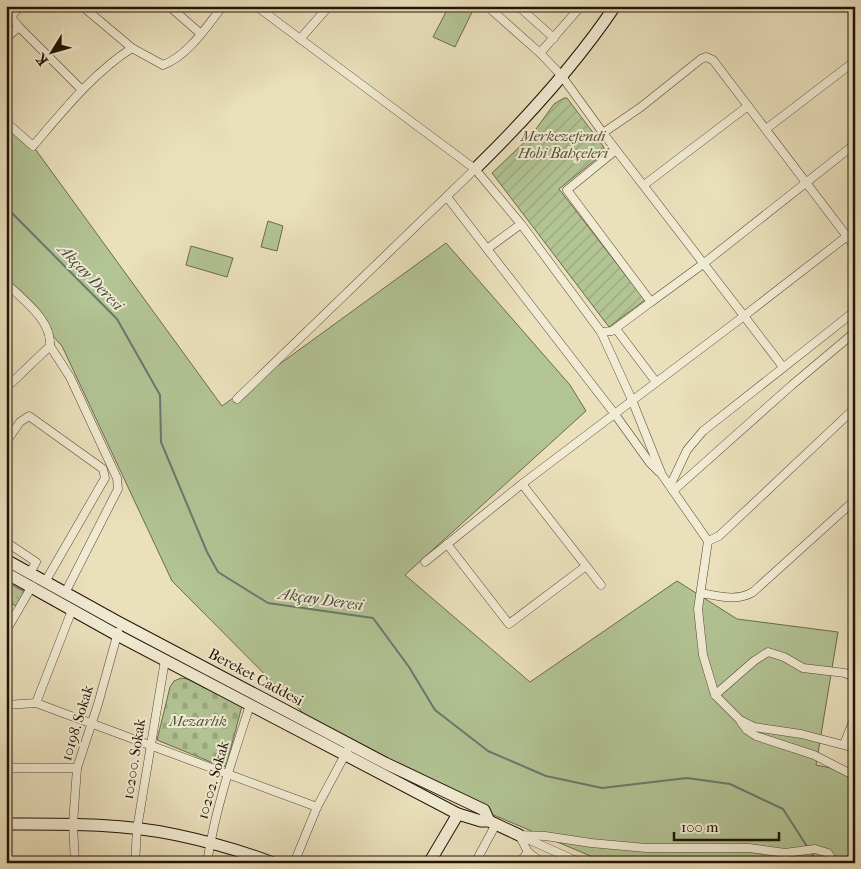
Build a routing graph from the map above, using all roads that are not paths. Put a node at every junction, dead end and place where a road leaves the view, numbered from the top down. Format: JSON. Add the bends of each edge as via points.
{"nodes":[{"id":1,"x":20,"y":6,"type":"edge"},
{"id":2,"x":82,"y":6,"type":"edge"},
{"id":3,"x":169,"y":6,"type":"edge"},
{"id":4,"x":223,"y":6,"type":"edge"},
{"id":5,"x":256,"y":6,"type":"edge"},
{"id":6,"x":518,"y":6,"type":"edge"},
{"id":7,"x":581,"y":6,"type":"edge"},
{"id":8,"x":615,"y":6,"type":"edge"},
{"id":9,"x":328,"y":7,"type":"edge"},
{"id":10,"x":491,"y":7,"type":"edge"},
{"id":11,"x":8,"y":13,"type":"edge"},
{"id":12,"x":19,"y":27,"type":"junction"},
{"id":13,"x":201,"y":34,"type":"junction"},
{"id":14,"x":6,"y":38,"type":"edge"},
{"id":15,"x":554,"y":38,"type":"junction"},
{"id":16,"x":300,"y":39,"type":"junction"},
{"id":17,"x":132,"y":48,"type":"junction"},
{"id":18,"x":540,"y":53,"type":"junction"},
{"id":19,"x":855,"y":61,"type":"edge"},
{"id":20,"x":561,"y":75,"type":"junction"},
{"id":21,"x":82,"y":90,"type":"junction"},
{"id":22,"x":748,"y":106,"type":"junction"},
{"id":23,"x":6,"y":122,"type":"edge"},
{"id":24,"x":766,"y":130,"type":"junction"},
{"id":25,"x":603,"y":133,"type":"junction"},
{"id":26,"x":855,"y":144,"type":"edge"},
{"id":27,"x":616,"y":150,"type":"junction"},
{"id":28,"x":475,"y":169,"type":"junction"},
{"id":29,"x":807,"y":182,"type":"junction"},
{"id":30,"x":644,"y":185,"type":"junction"},
{"id":31,"x":447,"y":197,"type":"junction"},
{"id":32,"x":521,"y":224,"type":"junction"},
{"id":33,"x":855,"y":230,"type":"edge"},
{"id":34,"x":847,"y":236,"type":"junction"},
{"id":35,"x":855,"y":247,"type":"edge"},
{"id":36,"x":487,"y":249,"type":"junction"},
{"id":37,"x":703,"y":264,"type":"junction"},
{"id":38,"x":6,"y":283,"type":"edge"},
{"id":39,"x":650,"y":302,"type":"junction"},
{"id":40,"x":855,"y":310,"type":"edge"},
{"id":41,"x":744,"y":316,"type":"junction"},
{"id":42,"x":616,"y":328,"type":"junction"},
{"id":43,"x":601,"y":332,"type":"junction"},
{"id":44,"x":855,"y":332,"type":"edge"},
{"id":45,"x":50,"y":346,"type":"junction"},
{"id":46,"x":783,"y":367,"type":"junction"},
{"id":47,"x":656,"y":382,"type":"junction"},
{"id":48,"x":6,"y":388,"type":"edge"},
{"id":49,"x":237,"y":399,"type":"dead end"},
{"id":50,"x":632,"y":400,"type":"junction"},
{"id":51,"x":855,"y":408,"type":"edge"},
{"id":52,"x":614,"y":413,"type":"junction"},
{"id":53,"x":6,"y":442,"type":"edge"},
{"id":54,"x":662,"y":475,"type":"junction"},
{"id":55,"x":522,"y":484,"type":"junction"},
{"id":56,"x":671,"y":488,"type":"junction"},
{"id":57,"x":855,"y":500,"type":"edge"},
{"id":58,"x":708,"y":541,"type":"junction"},
{"id":59,"x":6,"y":542,"type":"edge"},
{"id":60,"x":447,"y":544,"type":"junction"},
{"id":61,"x":6,"y":560,"type":"edge"},
{"id":62,"x":425,"y":562,"type":"dead end"},
{"id":63,"x":586,"y":566,"type":"junction"},
{"id":64,"x":6,"y":573,"type":"edge"},
{"id":65,"x":30,"y":573,"type":"junction"},
{"id":66,"x":45,"y":582,"type":"junction"},
{"id":67,"x":602,"y":585,"type":"dead end"},
{"id":68,"x":32,"y":586,"type":"junction"},
{"id":69,"x":65,"y":593,"type":"junction"},
{"id":70,"x":701,"y":593,"type":"junction"},
{"id":71,"x":72,"y":610,"type":"junction"},
{"id":72,"x":121,"y":623,"type":"junction"},
{"id":73,"x":6,"y":632,"type":"edge"},
{"id":74,"x":117,"y":635,"type":"junction"},
{"id":75,"x":165,"y":660,"type":"junction"},
{"id":76,"x":855,"y":678,"type":"edge"},
{"id":77,"x":715,"y":696,"type":"junction"},
{"id":78,"x":36,"y":703,"type":"junction"},
{"id":79,"x":6,"y":705,"type":"edge"},
{"id":80,"x":250,"y":705,"type":"junction"},
{"id":81,"x":855,"y":717,"type":"edge"},
{"id":82,"x":740,"y":720,"type":"junction"},
{"id":83,"x":91,"y":724,"type":"junction"},
{"id":84,"x":844,"y":744,"type":"junction"},
{"id":85,"x":150,"y":745,"type":"junction"},
{"id":86,"x":855,"y":748,"type":"edge"},
{"id":87,"x":347,"y":750,"type":"junction"},
{"id":88,"x":6,"y":768,"type":"edge"},
{"id":89,"x":77,"y":768,"type":"junction"},
{"id":90,"x":227,"y":774,"type":"junction"},
{"id":91,"x":855,"y":776,"type":"edge"},
{"id":92,"x":317,"y":807,"type":"junction"},
{"id":93,"x":458,"y":814,"type":"junction"},
{"id":94,"x":493,"y":823,"type":"junction"},
{"id":95,"x":6,"y":824,"type":"edge"},
{"id":96,"x":72,"y":824,"type":"junction"},
{"id":97,"x":137,"y":829,"type":"junction"},
{"id":98,"x":519,"y":835,"type":"junction"},
{"id":99,"x":210,"y":843,"type":"junction"},
{"id":100,"x":528,"y":852,"type":"junction"},
{"id":101,"x":75,"y":863,"type":"edge"},
{"id":102,"x":135,"y":863,"type":"edge"},
{"id":103,"x":207,"y":863,"type":"edge"},
{"id":104,"x":273,"y":863,"type":"edge"},
{"id":105,"x":294,"y":863,"type":"edge"},
{"id":106,"x":429,"y":863,"type":"edge"},
{"id":107,"x":475,"y":863,"type":"edge"},
{"id":108,"x":519,"y":863,"type":"edge"},
{"id":109,"x":542,"y":863,"type":"edge"},
{"id":110,"x":581,"y":863,"type":"edge"},
{"id":111,"x":835,"y":863,"type":"edge"}],
"edges":[{"from":1,"to":11,"type":"street"},
{"from":2,"to":17,"type":"street"},
{"from":3,"to":13,"type":"street"},
{"from":4,"to":13,"type":"street"},
{"from":5,"to":16,"type":"street"},
{"from":6,"to":15,"type":"street"},
{"from":7,"to":15,"type":"street"},
{"from":8,"to":20,"type":"street"},
{"from":9,"to":16,"type":"street"},
{"from":10,"to":18,"type":"street"},
{"from":11,"to":12,"type":"street"},
{"from":12,"to":14,"type":"street"},
{"from":12,"to":21,"type":"street"},
{"from":13,"to":17,"type":"street","via":[[175,60],[163,65]]},
{"from":15,"to":18,"type":"street"},
{"from":16,"to":28,"type":"street"},
{"from":17,"to":21,"type":"street","via":[[115,59]]},
{"from":18,"to":20,"type":"street"},
{"from":19,"to":24,"type":"street"},
{"from":20,"to":25,"type":"street"},
{"from":20,"to":28,"type":"street","via":[[521,124]]},
{"from":21,"to":23,"type":"street","via":[[33,146]]},
{"from":22,"to":24,"type":"street"},
{"from":22,"to":25,"type":"street","via":[[713,60],[706,57]]},
{"from":22,"to":30,"type":"street"},
{"from":24,"to":29,"type":"street"},
{"from":25,"to":27,"type":"street"},
{"from":26,"to":29,"type":"street"},
{"from":27,"to":30,"type":"street"},
{"from":27,"to":39,"type":"street","via":[[567,190]]},
{"from":28,"to":31,"type":"street"},
{"from":28,"to":32,"type":"street"},
{"from":29,"to":34,"type":"street"},
{"from":29,"to":37,"type":"street"},
{"from":30,"to":37,"type":"street"},
{"from":31,"to":36,"type":"street"},
{"from":31,"to":49,"type":"street"},
{"from":32,"to":36,"type":"street"},
{"from":32,"to":43,"type":"street"},
{"from":33,"to":34,"type":"street"},
{"from":34,"to":35,"type":"street"},
{"from":34,"to":41,"type":"street"},
{"from":36,"to":52,"type":"street"},
{"from":37,"to":39,"type":"street"},
{"from":37,"to":41,"type":"street"},
{"from":38,"to":45,"type":"street","via":[[42,319],[49,333]]},
{"from":39,"to":42,"type":"street"},
{"from":40,"to":46,"type":"street"},
{"from":41,"to":46,"type":"street"},
{"from":41,"to":47,"type":"street"},
{"from":42,"to":43,"type":"street"},
{"from":42,"to":47,"type":"street"},
{"from":43,"to":50,"type":"street"},
{"from":44,"to":56,"type":"street"},
{"from":45,"to":48,"type":"street"},
{"from":45,"to":69,"type":"street","via":[[70,377],[118,484]]},
{"from":46,"to":56,"type":"street","via":[[696,437]]},
{"from":47,"to":50,"type":"street"},
{"from":50,"to":52,"type":"street"},
{"from":50,"to":54,"type":"street"},
{"from":51,"to":58,"type":"street","via":[[719,536]]},
{"from":52,"to":54,"type":"street"},
{"from":52,"to":55,"type":"street"},
{"from":53,"to":66,"type":"street","via":[[20,422],[29,416],[103,469],[105,478]]},
{"from":54,"to":56,"type":"street"},
{"from":55,"to":60,"type":"street"},
{"from":55,"to":63,"type":"street"},
{"from":56,"to":58,"type":"street"},
{"from":57,"to":70,"type":"street","via":[[753,592],[735,598]]},
{"from":58,"to":70,"type":"street"},
{"from":59,"to":65,"type":"street","via":[[36,562]]},
{"from":60,"to":62,"type":"street"},
{"from":60,"to":63,"type":"street","via":[[509,624]]},
{"from":61,"to":65,"type":"street","name":"Bereket Caddesi"},
{"from":63,"to":67,"type":"street"},
{"from":64,"to":68,"type":"street","name":"Bereket Caddesi"},
{"from":65,"to":66,"type":"street","name":"Bereket Caddesi"},
{"from":66,"to":69,"type":"street","name":"Bereket Caddesi"},
{"from":68,"to":71,"type":"street","name":"Bereket Caddesi"},
{"from":68,"to":73,"type":"street"},
{"from":69,"to":72,"type":"street","name":"Bereket Caddesi"},
{"from":70,"to":77,"type":"street","via":[[698,609],[703,655]]},
{"from":71,"to":74,"type":"street","name":"Bereket Caddesi"},
{"from":71,"to":78,"type":"street"},
{"from":72,"to":74,"type":"street","name":"10198. Sokak"},
{"from":72,"to":87,"type":"street","name":"Bereket Caddesi"},
{"from":74,"to":75,"type":"street","name":"Bereket Caddesi"},
{"from":74,"to":83,"type":"street","name":"10198. Sokak"},
{"from":75,"to":80,"type":"street","name":"Bereket Caddesi"},
{"from":75,"to":85,"type":"street","name":"10200. Sokak"},
{"from":76,"to":77,"type":"street","via":[[845,673],[803,668],[768,652]]},
{"from":77,"to":82,"type":"street"},
{"from":78,"to":79,"type":"street"},
{"from":78,"to":83,"type":"street"},
{"from":80,"to":87,"type":"street","name":"Bereket Caddesi"},
{"from":80,"to":90,"type":"street","name":"10202. Sokak"},
{"from":81,"to":84,"type":"street"},
{"from":82,"to":84,"type":"street","via":[[754,727]]},
{"from":82,"to":91,"type":"street","via":[[756,736],[814,755]]},
{"from":83,"to":85,"type":"street"},
{"from":83,"to":89,"type":"street","name":"10198. Sokak"},
{"from":84,"to":86,"type":"street"},
{"from":85,"to":90,"type":"street"},
{"from":85,"to":97,"type":"street","name":"10200. Sokak"},
{"from":87,"to":92,"type":"street"},
{"from":87,"to":93,"type":"street","name":"Bereket Caddesi"},
{"from":87,"to":94,"type":"street","name":"Bereket Caddesi","via":[[484,810]]},
{"from":88,"to":89,"type":"street"},
{"from":89,"to":96,"type":"street","name":"10198. Sokak"},
{"from":90,"to":92,"type":"street"},
{"from":90,"to":99,"type":"street","name":"10202. Sokak"},
{"from":92,"to":105,"type":"street"},
{"from":93,"to":94,"type":"street","name":"Bereket Caddesi"},
{"from":93,"to":106,"type":"street"},
{"from":94,"to":98,"type":"street","name":"Bereket Caddesi"},
{"from":94,"to":107,"type":"street"},
{"from":95,"to":96,"type":"street"},
{"from":96,"to":97,"type":"street"},
{"from":96,"to":101,"type":"street","name":"10198. Sokak"},
{"from":97,"to":99,"type":"street"},
{"from":97,"to":102,"type":"street","name":"10200. Sokak"},
{"from":98,"to":100,"type":"street"},
{"from":98,"to":110,"type":"street"},
{"from":98,"to":111,"type":"street","via":[[646,848],[749,848],[785,853],[815,849],[828,853]]},
{"from":99,"to":103,"type":"street","name":"10202. Sokak"},
{"from":99,"to":104,"type":"street"},
{"from":100,"to":108,"type":"street"},
{"from":100,"to":109,"type":"street"}]}
